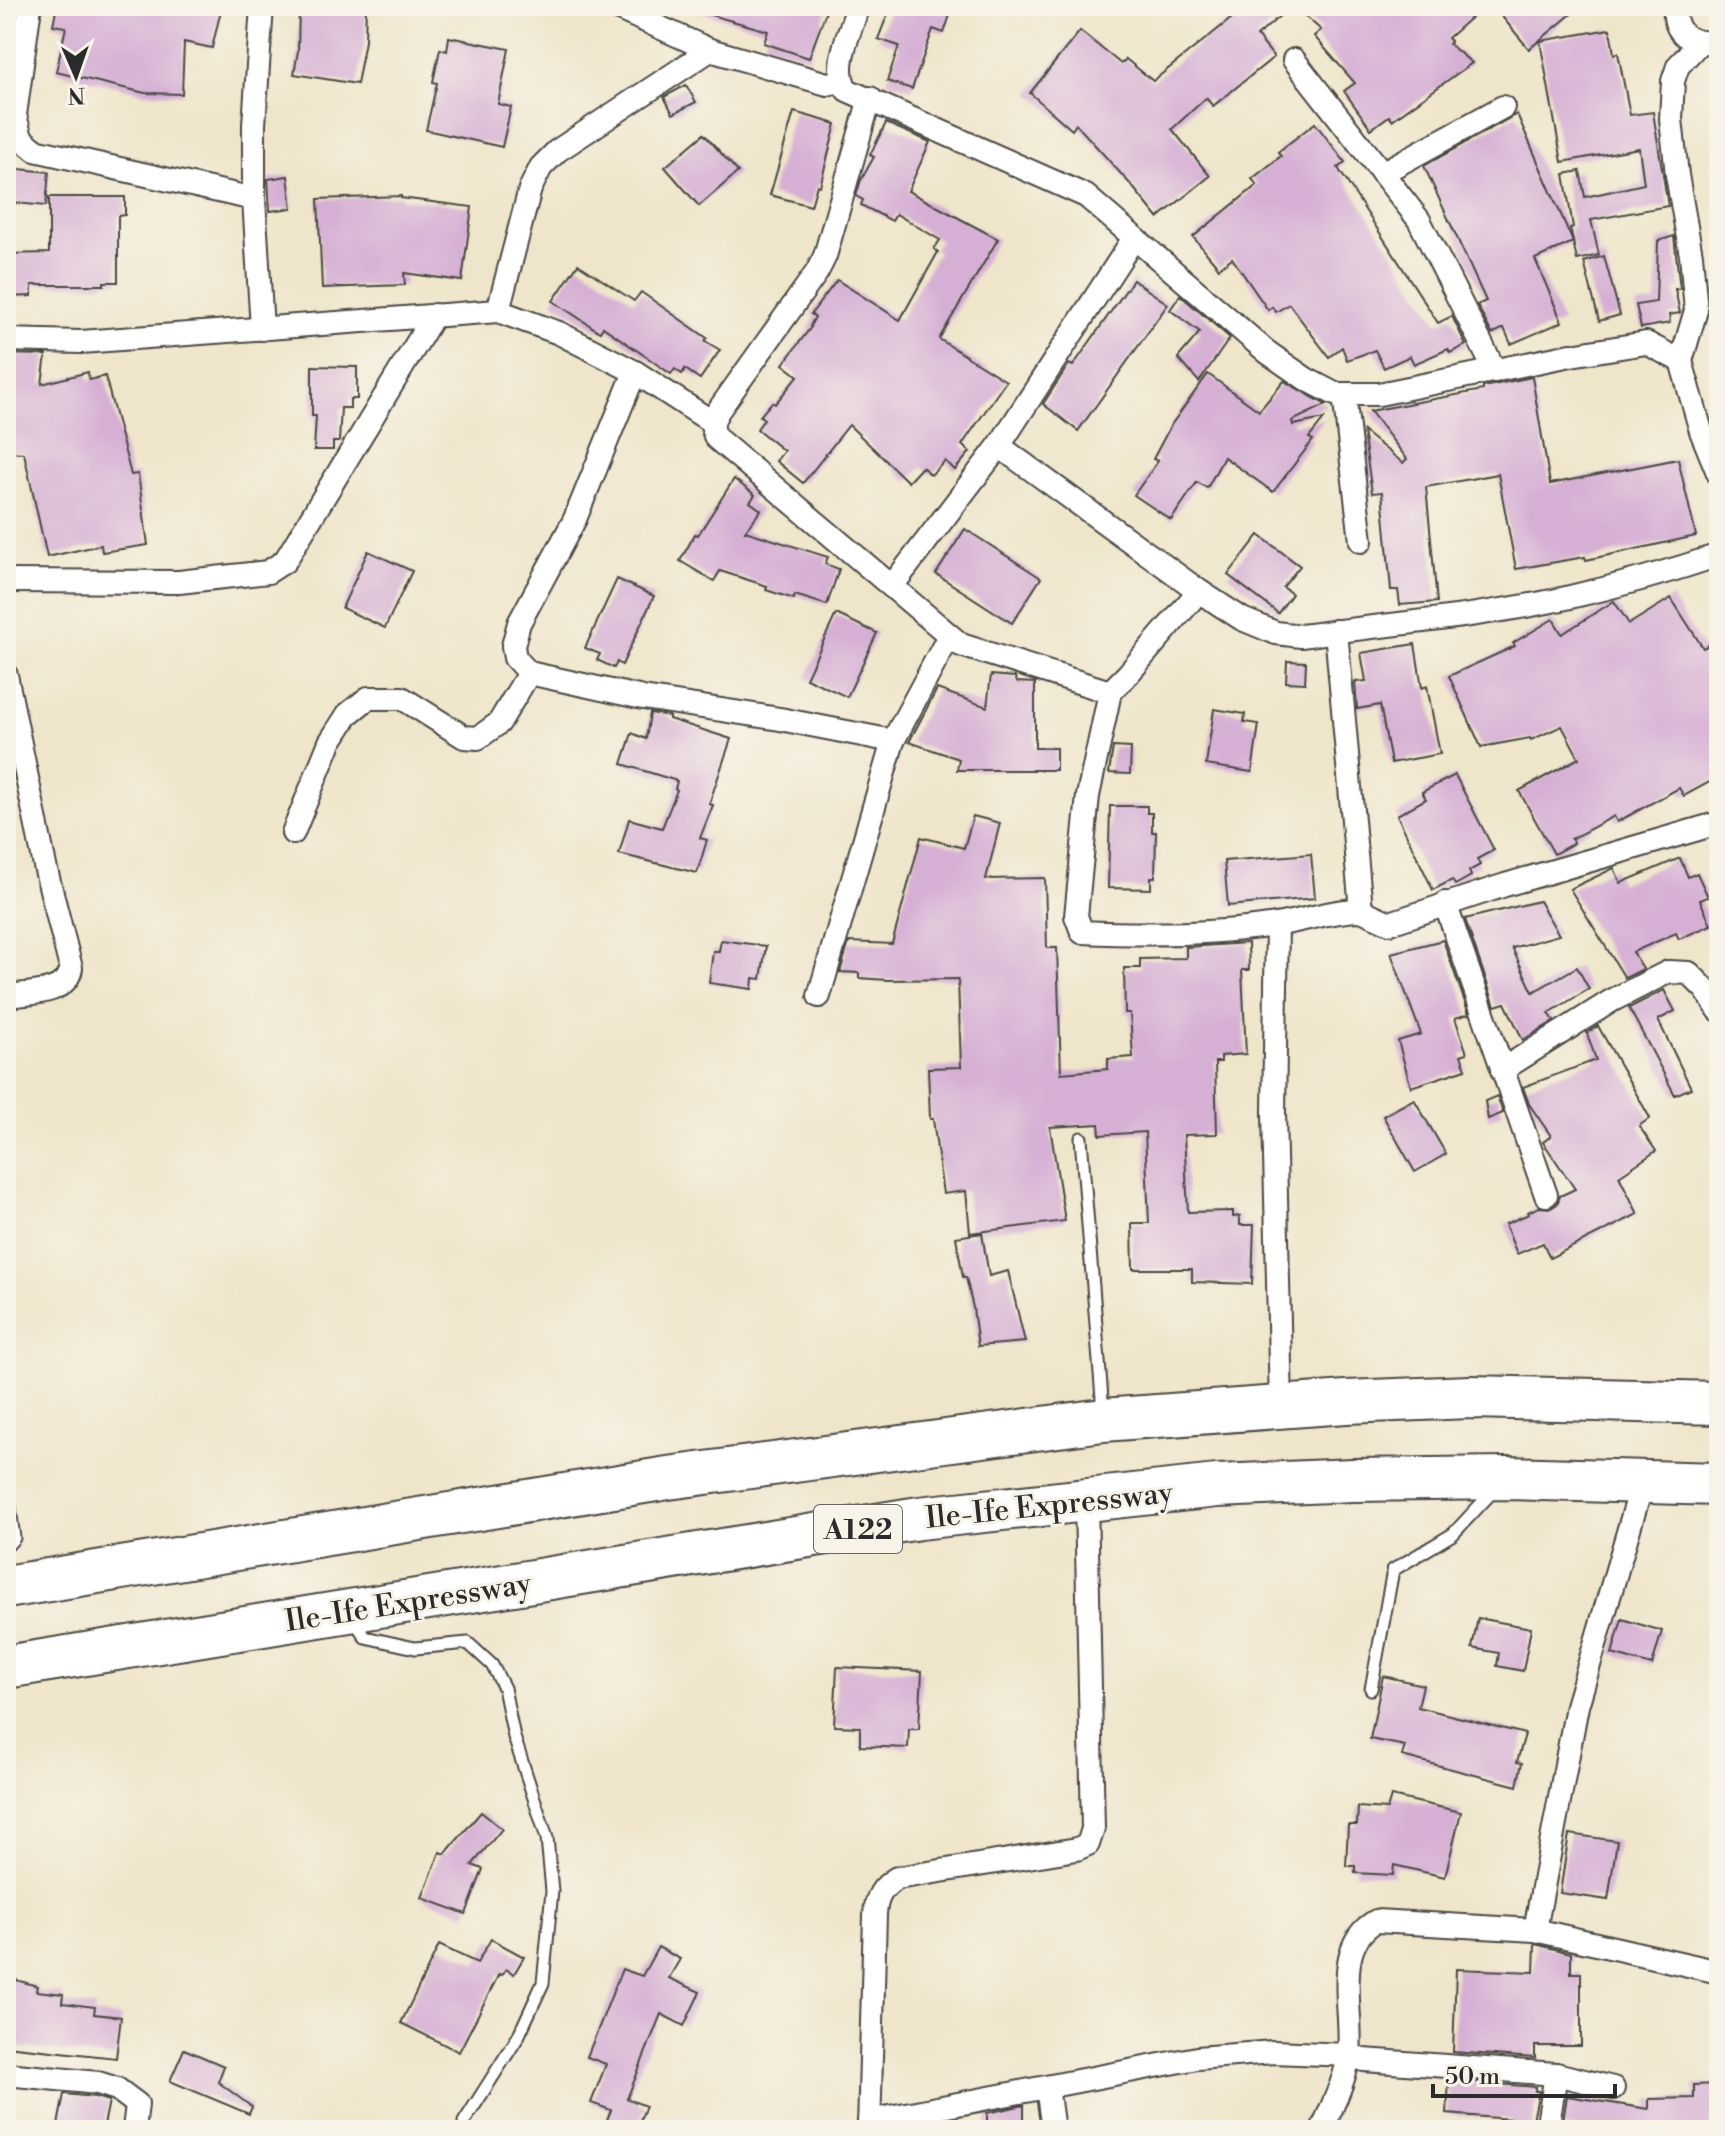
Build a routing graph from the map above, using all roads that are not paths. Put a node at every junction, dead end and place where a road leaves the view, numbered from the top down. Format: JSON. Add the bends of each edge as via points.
{"nodes":[{"id":1,"x":30,"y":6,"type":"edge"},
{"id":2,"x":262,"y":6,"type":"edge"},
{"id":3,"x":612,"y":6,"type":"edge"},
{"id":4,"x":858,"y":6,"type":"edge"},
{"id":5,"x":1675,"y":6,"type":"edge"},
{"id":6,"x":1709,"y":42,"type":"edge"},
{"id":7,"x":710,"y":50,"type":"junction"},
{"id":8,"x":1294,"y":60,"type":"dead end"},
{"id":9,"x":841,"y":81,"type":"junction"},
{"id":10,"x":870,"y":98,"type":"junction"},
{"id":11,"x":1503,"y":107,"type":"dead end"},
{"id":12,"x":1382,"y":173,"type":"junction"},
{"id":13,"x":254,"y":199,"type":"junction"},
{"id":14,"x":1134,"y":238,"type":"junction"},
{"id":15,"x":498,"y":311,"type":"junction"},
{"id":16,"x":434,"y":315,"type":"junction"},
{"id":17,"x":262,"y":329,"type":"junction"},
{"id":18,"x":6,"y":340,"type":"edge"},
{"id":19,"x":1681,"y":361,"type":"junction"},
{"id":20,"x":1495,"y":371,"type":"junction"},
{"id":21,"x":635,"y":372,"type":"junction"},
{"id":22,"x":1344,"y":394,"type":"junction"},
{"id":23,"x":712,"y":422,"type":"junction"},
{"id":24,"x":999,"y":446,"type":"junction"},
{"id":25,"x":1719,"y":475,"type":"edge"},
{"id":26,"x":1361,"y":541,"type":"dead end"},
{"id":27,"x":1719,"y":555,"type":"edge"},
{"id":28,"x":6,"y":581,"type":"edge"},
{"id":29,"x":892,"y":586,"type":"junction"},
{"id":30,"x":1199,"y":591,"type":"junction"},
{"id":31,"x":1336,"y":631,"type":"junction"},
{"id":32,"x":949,"y":636,"type":"junction"},
{"id":33,"x":529,"y":673,"type":"junction"},
{"id":34,"x":6,"y":675,"type":"edge"},
{"id":35,"x":1110,"y":692,"type":"junction"},
{"id":36,"x":893,"y":741,"type":"junction"},
{"id":37,"x":1719,"y":823,"type":"edge"},
{"id":38,"x":293,"y":833,"type":"dead end"},
{"id":39,"x":1445,"y":903,"type":"junction"},
{"id":40,"x":1361,"y":910,"type":"junction"},
{"id":41,"x":1277,"y":925,"type":"junction"},
{"id":42,"x":6,"y":996,"type":"edge"},
{"id":43,"x":819,"y":996,"type":"dead end"},
{"id":44,"x":1719,"y":1010,"type":"edge"},
{"id":45,"x":1502,"y":1070,"type":"junction"},
{"id":46,"x":1081,"y":1138,"type":"dead end"},
{"id":47,"x":1546,"y":1195,"type":"dead end"},
{"id":48,"x":1719,"y":1403,"type":"edge"},
{"id":49,"x":1281,"y":1407,"type":"junction"},
{"id":50,"x":1103,"y":1420,"type":"junction"},
{"id":51,"x":6,"y":1478,"type":"edge"},
{"id":52,"x":1506,"y":1478,"type":"junction"},
{"id":53,"x":1643,"y":1481,"type":"junction"},
{"id":54,"x":1719,"y":1484,"type":"edge"},
{"id":55,"x":1086,"y":1501,"type":"junction"},
{"id":56,"x":6,"y":1547,"type":"edge"},
{"id":57,"x":6,"y":1587,"type":"edge"},
{"id":58,"x":350,"y":1611,"type":"junction"},
{"id":59,"x":6,"y":1667,"type":"edge"},
{"id":60,"x":1371,"y":1689,"type":"dead end"},
{"id":61,"x":1535,"y":1930,"type":"junction"},
{"id":62,"x":1719,"y":1972,"type":"edge"},
{"id":63,"x":1349,"y":2055,"type":"junction"},
{"id":64,"x":6,"y":2074,"type":"edge"},
{"id":65,"x":1556,"y":2074,"type":"junction"},
{"id":66,"x":1047,"y":2087,"type":"junction"},
{"id":67,"x":1613,"y":2088,"type":"dead end"},
{"id":68,"x":464,"y":2122,"type":"dead end"},
{"id":69,"x":869,"y":2125,"type":"edge"},
{"id":70,"x":134,"y":2130,"type":"edge"},
{"id":71,"x":1053,"y":2130,"type":"edge"},
{"id":72,"x":1322,"y":2130,"type":"edge"},
{"id":73,"x":1547,"y":2130,"type":"edge"}],
"edges":[{"from":1,"to":13,"type":"street","via":[[15,115],[21,138],[35,150]]},
{"from":2,"to":13,"type":"street"},
{"from":3,"to":7,"type":"street"},
{"from":4,"to":9,"type":"street","via":[[840,66]]},
{"from":5,"to":6,"type":"street","via":[[1683,34]]},
{"from":6,"to":19,"type":"street","via":[[1678,66],[1673,81],[1677,175],[1696,310]]},
{"from":7,"to":9,"type":"street","via":[[827,84]]},
{"from":7,"to":15,"type":"street","via":[[557,151],[541,167],[530,189]]},
{"from":8,"to":12,"type":"street"},
{"from":9,"to":10,"type":"street","via":[[847,90]]},
{"from":10,"to":14,"type":"street","via":[[1086,196]]},
{"from":10,"to":23,"type":"street","via":[[821,264]]},
{"from":11,"to":12,"type":"street"},
{"from":12,"to":20,"type":"street","via":[[1419,220]]},
{"from":13,"to":17,"type":"street"},
{"from":14,"to":22,"type":"street","via":[[1267,352],[1306,379]]},
{"from":14,"to":24,"type":"street"},
{"from":15,"to":16,"type":"street"},
{"from":15,"to":21,"type":"street","via":[[559,333]]},
{"from":16,"to":17,"type":"street"},
{"from":16,"to":28,"type":"street","via":[[285,561],[268,572],[179,582]]},
{"from":17,"to":18,"type":"street","via":[[81,342]]},
{"from":19,"to":20,"type":"street","via":[[1646,343]]},
{"from":19,"to":25,"type":"street"},
{"from":20,"to":22,"type":"street","via":[[1379,394]]},
{"from":21,"to":23,"type":"street"},
{"from":21,"to":33,"type":"street","via":[[575,519],[519,623],[515,658]]},
{"from":22,"to":26,"type":"street"},
{"from":23,"to":29,"type":"street","via":[[716,438]]},
{"from":24,"to":29,"type":"street"},
{"from":24,"to":30,"type":"street"},
{"from":27,"to":31,"type":"street","via":[[1565,598]]},
{"from":29,"to":32,"type":"street"},
{"from":30,"to":31,"type":"street","via":[[1258,628],[1301,636]]},
{"from":30,"to":35,"type":"street"},
{"from":31,"to":40,"type":"street"},
{"from":32,"to":35,"type":"street","via":[[961,645]]},
{"from":32,"to":36,"type":"street"},
{"from":33,"to":36,"type":"street"},
{"from":33,"to":38,"type":"street","via":[[499,723],[478,738],[464,737],[402,698],[368,698],[348,714],[330,742]]},
{"from":34,"to":42,"type":"street","via":[[71,968],[64,984]]},
{"from":35,"to":41,"type":"street","via":[[1088,796],[1076,916],[1082,932],[1182,934]]},
{"from":36,"to":43,"type":"street"},
{"from":37,"to":39,"type":"street"},
{"from":39,"to":40,"type":"street","via":[[1390,923]]},
{"from":39,"to":45,"type":"street"},
{"from":40,"to":41,"type":"street"},
{"from":41,"to":49,"type":"street","via":[[1274,1113]]},
{"from":44,"to":45,"type":"street","via":[[1689,973],[1668,972],[1611,1001]]},
{"from":45,"to":47,"type":"street"},
{"from":46,"to":50,"type":"lane"},
{"from":48,"to":49,"type":"highway","via":[[1470,1397]]},
{"from":49,"to":50,"type":"highway"},
{"from":50,"to":57,"type":"highway","via":[[668,1478]]},
{"from":51,"to":56,"type":"lane","via":[[14,1538]]},
{"from":52,"to":53,"type":"highway","name":"Ile-Ife Expressway","number":"A122"},
{"from":52,"to":55,"type":"highway","name":"Ile-Ife Expressway","number":"A122","via":[[1217,1486]]},
{"from":52,"to":60,"type":"lane","via":[[1453,1534],[1393,1570]]},
{"from":53,"to":54,"type":"highway","name":"Ile-Ife Expressway","number":"A122"},
{"from":53,"to":61,"type":"street","via":[[1577,1706]]},
{"from":55,"to":58,"type":"highway","name":"Ile-Ife Expressway","number":"A122","via":[[919,1518]]},
{"from":55,"to":69,"type":"street","via":[[1093,1829],[1088,1844],[897,1878],[884,1886],[875,1915]]},
{"from":58,"to":59,"type":"highway","name":"Ile-Ife Expressway","number":"A122"},
{"from":58,"to":68,"type":"lane","via":[[365,1637],[415,1648],[468,1643],[492,1665],[504,1688],[547,1838],[552,1891],[543,1983],[518,2037]]},
{"from":61,"to":62,"type":"street"},
{"from":61,"to":63,"type":"street","via":[[1376,1921],[1361,1929],[1348,1962]]},
{"from":63,"to":65,"type":"street"},
{"from":63,"to":66,"type":"street","via":[[1273,2052],[1197,2058]]},
{"from":63,"to":72,"type":"street"},
{"from":64,"to":70,"type":"street","via":[[117,2089],[137,2104]]},
{"from":65,"to":67,"type":"street"},
{"from":65,"to":73,"type":"street"},
{"from":66,"to":69,"type":"street"},
{"from":66,"to":71,"type":"street"}]}
